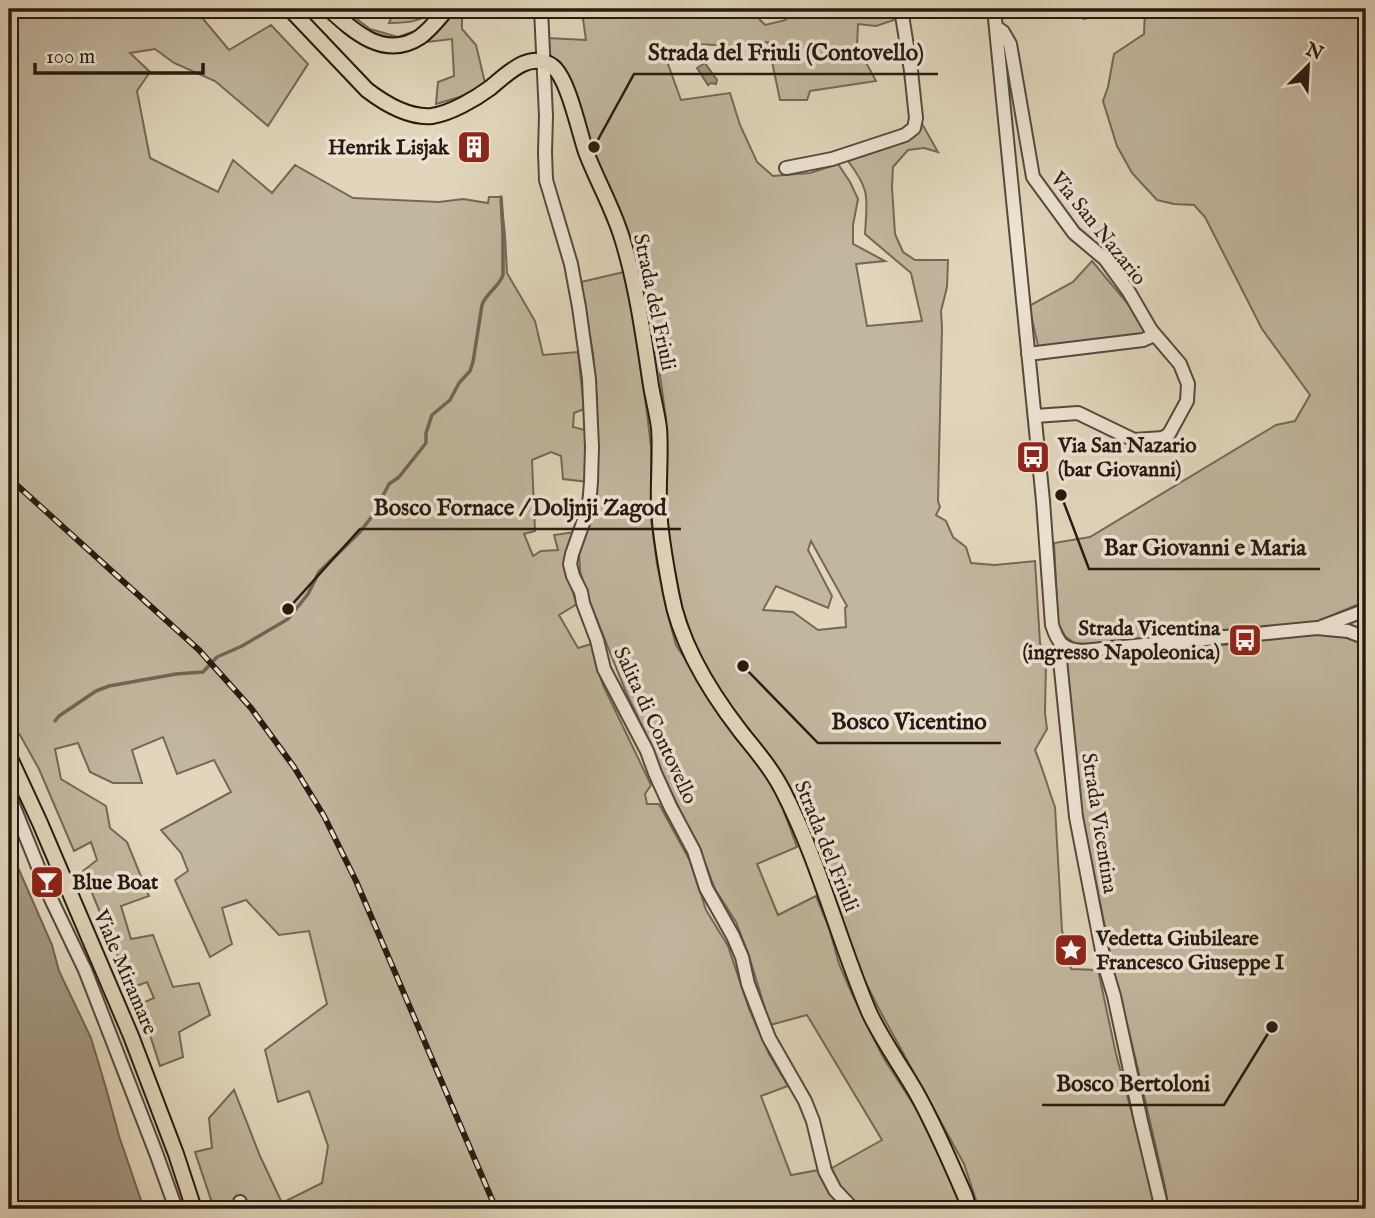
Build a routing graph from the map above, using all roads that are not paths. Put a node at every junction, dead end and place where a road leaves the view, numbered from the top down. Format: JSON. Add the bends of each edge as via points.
{"nodes":[{"id":1,"x":290,"y":9,"type":"edge"},
{"id":2,"x":329,"y":9,"type":"edge"},
{"id":3,"x":447,"y":9,"type":"edge"},
{"id":4,"x":541,"y":9,"type":"edge"},
{"id":5,"x":901,"y":9,"type":"edge"},
{"id":6,"x":994,"y":9,"type":"edge"},
{"id":7,"x":996,"y":27,"type":"junction"},
{"id":8,"x":544,"y":61,"type":"junction"},
{"id":9,"x":786,"y":169,"type":"dead end"},
{"id":10,"x":1151,"y":330,"type":"junction"},
{"id":11,"x":1028,"y":354,"type":"junction"},
{"id":12,"x":1035,"y":416,"type":"junction"},
{"id":13,"x":1366,"y":610,"type":"edge"},
{"id":14,"x":1317,"y":628,"type":"junction"},
{"id":15,"x":1366,"y":638,"type":"edge"},
{"id":16,"x":1062,"y":645,"type":"junction"},
{"id":17,"x":9,"y":756,"type":"edge"},
{"id":18,"x":9,"y":795,"type":"edge"},
{"id":19,"x":176,"y":1209,"type":"edge"},
{"id":20,"x":194,"y":1209,"type":"edge"},
{"id":21,"x":853,"y":1209,"type":"edge"},
{"id":22,"x":969,"y":1209,"type":"edge"},
{"id":23,"x":1163,"y":1209,"type":"edge"}],
"edges":[{"from":1,"to":8,"type":"main road","via":[[367,90],[409,113],[432,116],[446,112],[489,89],[521,64]]},
{"from":2,"to":3,"type":"main road","via":[[364,37],[389,46],[401,46],[421,36]]},
{"from":4,"to":8,"type":"street","name":"Salita di Contovello"},
{"from":5,"to":9,"type":"street","via":[[914,128],[832,159]]},
{"from":6,"to":7,"type":"street","name":"Via San Nazario"},
{"from":7,"to":10,"type":"street","name":"Via San Nazario","via":[[1010,44],[1032,177],[1074,233],[1105,259]]},
{"from":7,"to":11,"type":"street","name":"Via San Nazario"},
{"from":8,"to":21,"type":"street","name":"Salita di Contovello","via":[[546,180],[571,264],[589,379],[591,482],[589,506],[570,564],[573,576],[604,669],[733,936],[769,1038],[805,1101],[825,1171]]},
{"from":8,"to":22,"type":"main road","name":"Strada del Friuli","via":[[562,78],[627,256],[659,428],[659,508],[671,599],[680,627],[712,690],[782,789],[872,1018],[929,1115]]},
{"from":10,"to":11,"type":"street","via":[[1152,336],[1143,340]]},
{"from":10,"to":12,"type":"street","name":"Via San Nazario","via":[[1180,364],[1188,384],[1187,401],[1163,438],[1134,440],[1078,413]]},
{"from":11,"to":12,"type":"street","name":"Via San Nazario"},
{"from":12,"to":16,"type":"street","name":"Via San Nazario","via":[[1052,625]]},
{"from":13,"to":14,"type":"street"},
{"from":14,"to":15,"type":"street"},
{"from":14,"to":16,"type":"street","via":[[1082,651]]},
{"from":16,"to":23,"type":"street","name":"Strada Vicentina","via":[[1076,817],[1105,966]]},
{"from":17,"to":20,"type":"main road","name":"Viale Miramare","via":[[131,1036]]},
{"from":18,"to":19,"type":"street","via":[[85,970],[161,1159]]}]}
